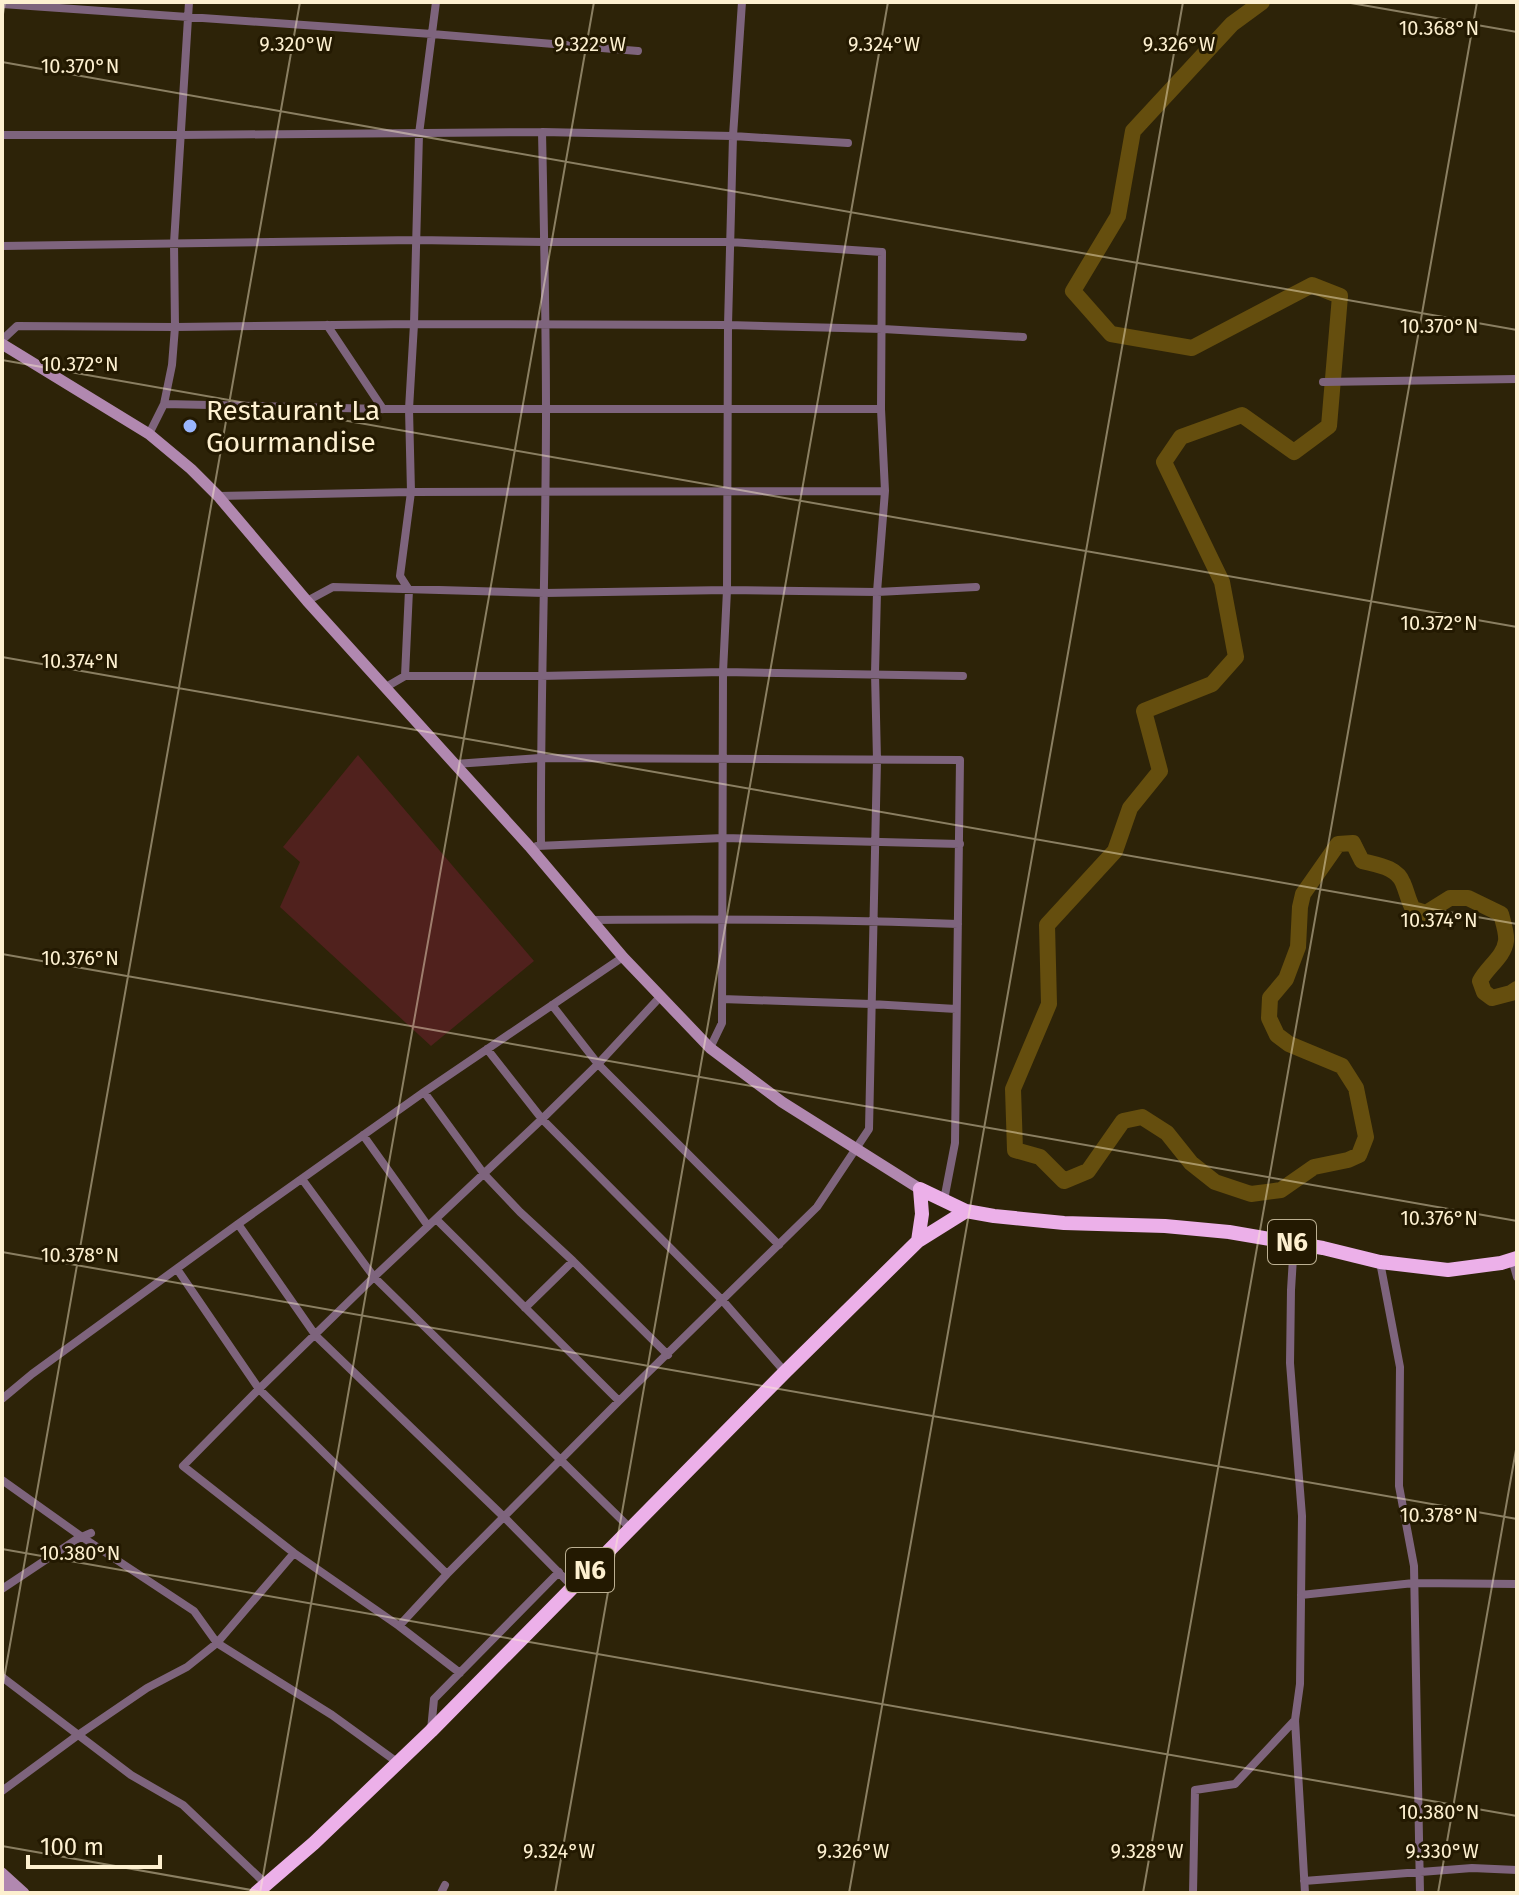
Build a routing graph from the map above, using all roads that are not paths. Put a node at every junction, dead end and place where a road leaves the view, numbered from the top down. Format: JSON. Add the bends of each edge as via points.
{"nodes":[{"id":1,"x":189,"y":2,"type":"edge"},
{"id":2,"x":436,"y":2,"type":"edge"},
{"id":3,"x":742,"y":2,"type":"edge"},
{"id":4,"x":2,"y":4,"type":"edge"},
{"id":5,"x":188,"y":18,"type":"junction"},
{"id":6,"x":432,"y":34,"type":"junction"},
{"id":7,"x":638,"y":51,"type":"dead end"},
{"id":8,"x":542,"y":132,"type":"junction"},
{"id":9,"x":419,"y":134,"type":"junction"},
{"id":10,"x":2,"y":135,"type":"edge"},
{"id":11,"x":179,"y":135,"type":"junction"},
{"id":12,"x":733,"y":136,"type":"junction"},
{"id":13,"x":848,"y":143,"type":"dead end"},
{"id":14,"x":416,"y":240,"type":"junction"},
{"id":15,"x":544,"y":242,"type":"junction"},
{"id":16,"x":730,"y":242,"type":"junction"},
{"id":17,"x":174,"y":243,"type":"junction"},
{"id":18,"x":2,"y":246,"type":"edge"},
{"id":19,"x":414,"y":324,"type":"junction"},
{"id":20,"x":327,"y":325,"type":"junction"},
{"id":21,"x":728,"y":325,"type":"junction"},
{"id":22,"x":545,"y":326,"type":"junction"},
{"id":23,"x":175,"y":327,"type":"junction"},
{"id":24,"x":883,"y":329,"type":"junction"},
{"id":25,"x":1023,"y":337,"type":"dead end"},
{"id":26,"x":2,"y":342,"type":"edge"},
{"id":27,"x":1517,"y":379,"type":"edge"},
{"id":28,"x":1323,"y":382,"type":"dead end"},
{"id":29,"x":164,"y":404,"type":"junction"},
{"id":30,"x":383,"y":409,"type":"junction"},
{"id":31,"x":409,"y":409,"type":"junction"},
{"id":32,"x":881,"y":409,"type":"junction"},
{"id":33,"x":546,"y":410,"type":"junction"},
{"id":34,"x":727,"y":410,"type":"junction"},
{"id":35,"x":149,"y":434,"type":"junction"},
{"id":36,"x":885,"y":491,"type":"junction"},
{"id":37,"x":411,"y":492,"type":"junction"},
{"id":38,"x":545,"y":492,"type":"junction"},
{"id":39,"x":726,"y":492,"type":"junction"},
{"id":40,"x":218,"y":496,"type":"junction"},
{"id":41,"x":976,"y":587,"type":"dead end"},
{"id":42,"x":409,"y":590,"type":"junction"},
{"id":43,"x":727,"y":590,"type":"junction"},
{"id":44,"x":877,"y":592,"type":"junction"},
{"id":45,"x":544,"y":593,"type":"junction"},
{"id":46,"x":307,"y":601,"type":"junction"},
{"id":47,"x":723,"y":672,"type":"junction"},
{"id":48,"x":875,"y":673,"type":"junction"},
{"id":49,"x":405,"y":676,"type":"junction"},
{"id":50,"x":541,"y":676,"type":"junction"},
{"id":51,"x":963,"y":676,"type":"dead end"},
{"id":52,"x":386,"y":687,"type":"junction"},
{"id":53,"x":540,"y":758,"type":"junction"},
{"id":54,"x":723,"y":760,"type":"junction"},
{"id":55,"x":877,"y":760,"type":"junction"},
{"id":56,"x":455,"y":764,"type":"junction"},
{"id":57,"x":723,"y":838,"type":"junction"},
{"id":58,"x":875,"y":841,"type":"junction"},
{"id":59,"x":960,"y":844,"type":"junction"},
{"id":60,"x":535,"y":846,"type":"junction"},
{"id":61,"x":722,"y":919,"type":"junction"},
{"id":62,"x":592,"y":920,"type":"junction"},
{"id":63,"x":873,"y":920,"type":"junction"},
{"id":64,"x":958,"y":924,"type":"junction"},
{"id":65,"x":623,"y":957,"type":"junction"},
{"id":66,"x":660,"y":997,"type":"junction"},
{"id":67,"x":722,"y":999,"type":"junction"},
{"id":68,"x":871,"y":1004,"type":"junction"},
{"id":69,"x":552,"y":1005,"type":"junction"},
{"id":70,"x":956,"y":1009,"type":"junction"},
{"id":71,"x":710,"y":1048,"type":"junction"},
{"id":72,"x":487,"y":1049,"type":"junction"},
{"id":73,"x":598,"y":1064,"type":"junction"},
{"id":74,"x":424,"y":1092,"type":"junction"},
{"id":75,"x":542,"y":1119,"type":"junction"},
{"id":76,"x":363,"y":1135,"type":"junction"},
{"id":77,"x":856,"y":1149,"type":"junction"},
{"id":78,"x":484,"y":1174,"type":"junction"},
{"id":79,"x":302,"y":1179,"type":"junction"},
{"id":80,"x":920,"y":1189,"type":"junction"},
{"id":81,"x":944,"y":1200,"type":"junction"},
{"id":82,"x":966,"y":1211,"type":"junction"},
{"id":83,"x":436,"y":1219,"type":"junction"},
{"id":84,"x":238,"y":1224,"type":"junction"},
{"id":85,"x":428,"y":1226,"type":"junction"},
{"id":86,"x":918,"y":1241,"type":"junction"},
{"id":87,"x":1294,"y":1242,"type":"junction"},
{"id":88,"x":779,"y":1245,"type":"junction"},
{"id":89,"x":1514,"y":1258,"type":"edge"},
{"id":90,"x":573,"y":1261,"type":"junction"},
{"id":91,"x":1380,"y":1262,"type":"junction"},
{"id":92,"x":177,"y":1269,"type":"junction"},
{"id":93,"x":374,"y":1277,"type":"junction"},
{"id":94,"x":1517,"y":1277,"type":"edge"},
{"id":95,"x":723,"y":1301,"type":"junction"},
{"id":96,"x":525,"y":1308,"type":"junction"},
{"id":97,"x":316,"y":1336,"type":"junction"},
{"id":98,"x":668,"y":1355,"type":"junction"},
{"id":99,"x":785,"y":1372,"type":"junction"},
{"id":100,"x":259,"y":1389,"type":"junction"},
{"id":101,"x":2,"y":1399,"type":"edge"},
{"id":102,"x":619,"y":1401,"type":"junction"},
{"id":103,"x":562,"y":1460,"type":"junction"},
{"id":104,"x":2,"y":1480,"type":"edge"},
{"id":105,"x":505,"y":1518,"type":"junction"},
{"id":106,"x":631,"y":1529,"type":"junction"},
{"id":107,"x":86,"y":1535,"type":"junction"},
{"id":108,"x":294,"y":1553,"type":"junction"},
{"id":109,"x":559,"y":1572,"type":"junction"},
{"id":110,"x":447,"y":1574,"type":"junction"},
{"id":111,"x":1414,"y":1583,"type":"junction"},
{"id":112,"x":1517,"y":1584,"type":"edge"},
{"id":113,"x":573,"y":1587,"type":"junction"},
{"id":114,"x":2,"y":1589,"type":"edge"},
{"id":115,"x":1301,"y":1595,"type":"junction"},
{"id":116,"x":399,"y":1626,"type":"junction"},
{"id":117,"x":217,"y":1643,"type":"junction"},
{"id":118,"x":460,"y":1673,"type":"junction"},
{"id":119,"x":2,"y":1677,"type":"edge"},
{"id":120,"x":1295,"y":1720,"type":"junction"},
{"id":121,"x":431,"y":1731,"type":"junction"},
{"id":122,"x":78,"y":1735,"type":"junction"},
{"id":123,"x":397,"y":1762,"type":"junction"},
{"id":124,"x":2,"y":1791,"type":"edge"},
{"id":125,"x":1517,"y":1870,"type":"edge"},
{"id":126,"x":1419,"y":1872,"type":"junction"},
{"id":127,"x":2,"y":1873,"type":"edge"},
{"id":128,"x":2,"y":1885,"type":"edge"},
{"id":129,"x":262,"y":1889,"type":"edge"},
{"id":130,"x":1303,"y":1889,"type":"edge"},
{"id":131,"x":11,"y":1893,"type":"edge"},
{"id":132,"x":24,"y":1893,"type":"edge"},
{"id":133,"x":1193,"y":1893,"type":"edge"},
{"id":134,"x":1420,"y":1893,"type":"edge"}],
"edges":[{"from":1,"to":5,"type":"street"},
{"from":2,"to":6,"type":"street"},
{"from":3,"to":12,"type":"street"},
{"from":4,"to":5,"type":"street"},
{"from":5,"to":6,"type":"street"},
{"from":5,"to":11,"type":"street"},
{"from":6,"to":7,"type":"street"},
{"from":6,"to":9,"type":"street"},
{"from":8,"to":9,"type":"street"},
{"from":8,"to":12,"type":"street"},
{"from":8,"to":15,"type":"street"},
{"from":9,"to":11,"type":"street"},
{"from":9,"to":14,"type":"street"},
{"from":10,"to":11,"type":"street"},
{"from":11,"to":17,"type":"street"},
{"from":12,"to":13,"type":"street"},
{"from":12,"to":16,"type":"street"},
{"from":14,"to":15,"type":"street"},
{"from":14,"to":17,"type":"street"},
{"from":14,"to":19,"type":"street"},
{"from":15,"to":16,"type":"street"},
{"from":15,"to":22,"type":"street"},
{"from":16,"to":21,"type":"street"},
{"from":16,"to":24,"type":"street","via":[[882,252]]},
{"from":17,"to":18,"type":"street"},
{"from":17,"to":23,"type":"street"},
{"from":19,"to":20,"type":"street"},
{"from":19,"to":22,"type":"street"},
{"from":19,"to":31,"type":"street"},
{"from":20,"to":23,"type":"street"},
{"from":20,"to":30,"type":"street"},
{"from":21,"to":22,"type":"street"},
{"from":21,"to":24,"type":"street"},
{"from":21,"to":34,"type":"street"},
{"from":22,"to":33,"type":"street"},
{"from":23,"to":26,"type":"street","via":[[17,326]]},
{"from":23,"to":29,"type":"street"},
{"from":24,"to":25,"type":"street"},
{"from":24,"to":32,"type":"street"},
{"from":26,"to":35,"type":"main road"},
{"from":27,"to":28,"type":"street"},
{"from":29,"to":30,"type":"street"},
{"from":29,"to":35,"type":"street"},
{"from":30,"to":31,"type":"street"},
{"from":31,"to":33,"type":"street"},
{"from":31,"to":37,"type":"street"},
{"from":32,"to":34,"type":"street"},
{"from":32,"to":36,"type":"street"},
{"from":33,"to":34,"type":"street"},
{"from":33,"to":38,"type":"street"},
{"from":34,"to":39,"type":"street"},
{"from":35,"to":40,"type":"main road"},
{"from":36,"to":39,"type":"street"},
{"from":36,"to":44,"type":"street"},
{"from":37,"to":38,"type":"street"},
{"from":37,"to":40,"type":"street"},
{"from":37,"to":42,"type":"street","via":[[400,576]]},
{"from":38,"to":39,"type":"street"},
{"from":38,"to":45,"type":"street"},
{"from":39,"to":43,"type":"street"},
{"from":40,"to":46,"type":"main road"},
{"from":41,"to":44,"type":"street"},
{"from":42,"to":45,"type":"street"},
{"from":42,"to":46,"type":"street","via":[[333,587]]},
{"from":42,"to":49,"type":"street"},
{"from":43,"to":44,"type":"street"},
{"from":43,"to":45,"type":"street"},
{"from":43,"to":47,"type":"street"},
{"from":44,"to":48,"type":"street"},
{"from":45,"to":50,"type":"street"},
{"from":46,"to":52,"type":"main road"},
{"from":47,"to":48,"type":"street"},
{"from":47,"to":50,"type":"street"},
{"from":47,"to":54,"type":"street"},
{"from":48,"to":51,"type":"street"},
{"from":48,"to":55,"type":"street"},
{"from":49,"to":50,"type":"street"},
{"from":49,"to":52,"type":"street"},
{"from":50,"to":53,"type":"street"},
{"from":52,"to":56,"type":"main road"},
{"from":53,"to":54,"type":"street"},
{"from":53,"to":56,"type":"street"},
{"from":53,"to":60,"type":"street"},
{"from":54,"to":55,"type":"street"},
{"from":54,"to":57,"type":"street"},
{"from":55,"to":58,"type":"street"},
{"from":55,"to":59,"type":"street","via":[[960,760]]},
{"from":56,"to":60,"type":"main road"},
{"from":57,"to":58,"type":"street"},
{"from":57,"to":60,"type":"street"},
{"from":57,"to":61,"type":"street"},
{"from":58,"to":59,"type":"street"},
{"from":58,"to":63,"type":"street"},
{"from":59,"to":64,"type":"street"},
{"from":60,"to":62,"type":"main road"},
{"from":61,"to":62,"type":"street"},
{"from":61,"to":63,"type":"street"},
{"from":61,"to":67,"type":"street"},
{"from":62,"to":65,"type":"main road"},
{"from":63,"to":64,"type":"street"},
{"from":63,"to":68,"type":"street"},
{"from":64,"to":70,"type":"street"},
{"from":65,"to":66,"type":"main road"},
{"from":65,"to":69,"type":"street"},
{"from":66,"to":71,"type":"main road"},
{"from":66,"to":73,"type":"street"},
{"from":67,"to":68,"type":"street"},
{"from":67,"to":71,"type":"street","via":[[722,1023]]},
{"from":68,"to":70,"type":"street"},
{"from":68,"to":77,"type":"street","via":[[869,1129]]},
{"from":69,"to":72,"type":"street"},
{"from":69,"to":73,"type":"street"},
{"from":70,"to":81,"type":"street","via":[[955,1143]]},
{"from":71,"to":77,"type":"main road"},
{"from":72,"to":74,"type":"street"},
{"from":72,"to":75,"type":"street"},
{"from":73,"to":75,"type":"street"},
{"from":73,"to":88,"type":"street"},
{"from":74,"to":76,"type":"street"},
{"from":74,"to":78,"type":"street"},
{"from":75,"to":78,"type":"street"},
{"from":75,"to":95,"type":"street"},
{"from":76,"to":79,"type":"street"},
{"from":76,"to":85,"type":"street"},
{"from":77,"to":80,"type":"main road"},
{"from":77,"to":88,"type":"street","via":[[817,1207]]},
{"from":78,"to":83,"type":"street"},
{"from":78,"to":90,"type":"street"},
{"from":79,"to":84,"type":"street"},
{"from":79,"to":93,"type":"street"},
{"from":80,"to":81,"type":"highway","number":"N6"},
{"from":80,"to":86,"type":"highway"},
{"from":81,"to":82,"type":"highway","number":"N6"},
{"from":82,"to":86,"type":"highway","number":"N6"},
{"from":82,"to":87,"type":"highway","number":"N6","via":[[1064,1223],[1191,1228]]},
{"from":83,"to":85,"type":"street"},
{"from":83,"to":96,"type":"street"},
{"from":84,"to":92,"type":"street"},
{"from":84,"to":97,"type":"street"},
{"from":85,"to":93,"type":"street"},
{"from":86,"to":99,"type":"highway","number":"N6"},
{"from":87,"to":91,"type":"highway","number":"N6"},
{"from":87,"to":115,"type":"street","via":[[1290,1363],[1302,1516]]},
{"from":88,"to":95,"type":"street"},
{"from":89,"to":91,"type":"highway","number":"N6","via":[[1448,1270]]},
{"from":89,"to":94,"type":"street"},
{"from":90,"to":96,"type":"street"},
{"from":90,"to":98,"type":"street"},
{"from":91,"to":111,"type":"street","via":[[1400,1367],[1399,1486]]},
{"from":92,"to":100,"type":"street"},
{"from":92,"to":101,"type":"street"},
{"from":93,"to":97,"type":"street"},
{"from":93,"to":103,"type":"street"},
{"from":95,"to":98,"type":"street"},
{"from":95,"to":99,"type":"street"},
{"from":96,"to":102,"type":"street"},
{"from":97,"to":100,"type":"street"},
{"from":97,"to":105,"type":"street"},
{"from":98,"to":102,"type":"street"},
{"from":99,"to":106,"type":"highway","number":"N6"},
{"from":100,"to":108,"type":"street","via":[[183,1466]]},
{"from":100,"to":110,"type":"street"},
{"from":102,"to":103,"type":"street"},
{"from":103,"to":105,"type":"street"},
{"from":103,"to":106,"type":"street"},
{"from":104,"to":107,"type":"street"},
{"from":105,"to":109,"type":"street"},
{"from":105,"to":110,"type":"street"},
{"from":106,"to":113,"type":"highway","number":"N6"},
{"from":107,"to":114,"type":"street"},
{"from":107,"to":117,"type":"street","via":[[194,1611]]},
{"from":108,"to":116,"type":"street"},
{"from":108,"to":117,"type":"street"},
{"from":109,"to":113,"type":"street"},
{"from":109,"to":118,"type":"street"},
{"from":110,"to":116,"type":"street"},
{"from":111,"to":112,"type":"street"},
{"from":111,"to":115,"type":"street"},
{"from":111,"to":126,"type":"street"},
{"from":113,"to":121,"type":"highway","number":"N6"},
{"from":115,"to":120,"type":"street"},
{"from":116,"to":118,"type":"street"},
{"from":117,"to":122,"type":"street"},
{"from":117,"to":123,"type":"street"},
{"from":118,"to":121,"type":"street","via":[[434,1699]]},
{"from":119,"to":122,"type":"street"},
{"from":120,"to":130,"type":"street"},
{"from":120,"to":133,"type":"street","via":[[1235,1784],[1195,1790]]},
{"from":121,"to":123,"type":"highway","number":"N6"},
{"from":122,"to":124,"type":"street"},
{"from":122,"to":129,"type":"street","via":[[183,1805]]},
{"from":123,"to":129,"type":"highway","number":"N6"},
{"from":125,"to":126,"type":"street"},
{"from":126,"to":130,"type":"street"},
{"from":126,"to":134,"type":"street"},
{"from":127,"to":132,"type":"main road"},
{"from":128,"to":131,"type":"main road"}]}
